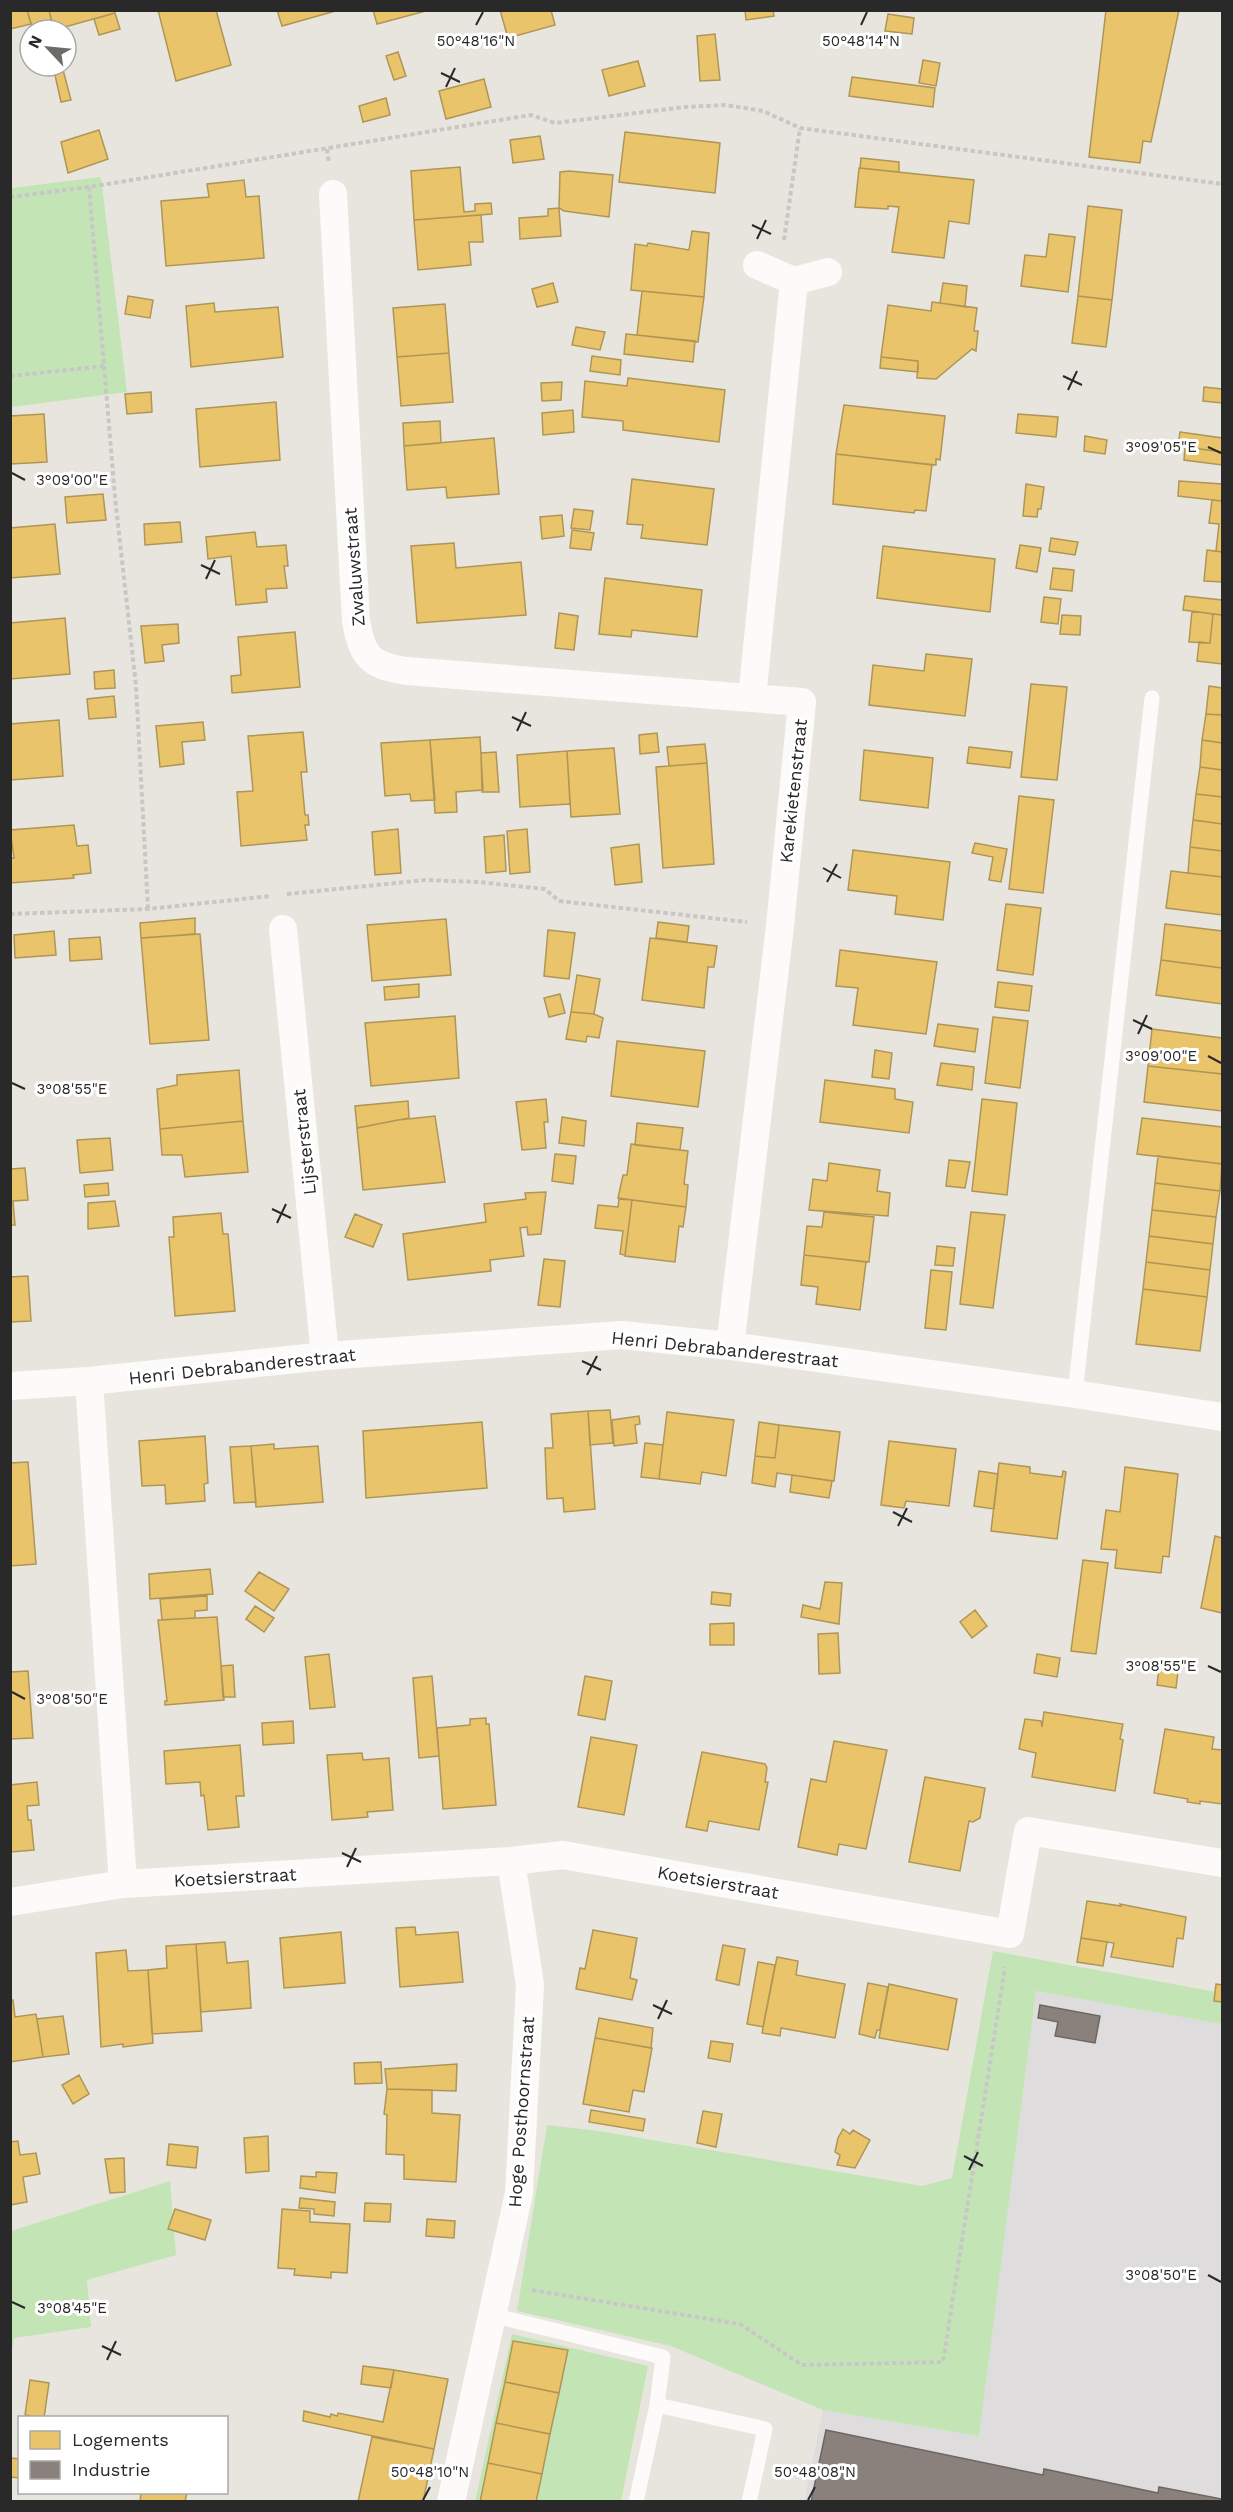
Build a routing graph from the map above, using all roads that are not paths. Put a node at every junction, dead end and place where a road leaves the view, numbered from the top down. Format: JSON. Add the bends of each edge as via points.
{"nodes":[{"id":1,"x":333,"y":194,"type":"dead end"},
{"id":2,"x":828,"y":272,"type":"dead end"},
{"id":3,"x":752,"y":698,"type":"junction"},
{"id":4,"x":1152,"y":698,"type":"dead end"},
{"id":5,"x":283,"y":929,"type":"dead end"},
{"id":6,"x":730,"y":1347,"type":"junction"},
{"id":7,"x":325,"y":1356,"type":"junction"},
{"id":8,"x":89,"y":1381,"type":"junction"},
{"id":9,"x":10,"y":1386,"type":"edge"},
{"id":10,"x":1075,"y":1394,"type":"junction"},
{"id":11,"x":1222,"y":1417,"type":"edge"},
{"id":12,"x":511,"y":1861,"type":"junction"},
{"id":13,"x":1222,"y":1863,"type":"edge"},
{"id":14,"x":123,"y":1884,"type":"junction"},
{"id":15,"x":10,"y":1902,"type":"edge"},
{"id":16,"x":492,"y":2315,"type":"junction"},
{"id":17,"x":657,"y":2405,"type":"junction"},
{"id":18,"x":451,"y":2502,"type":"edge"},
{"id":19,"x":636,"y":2502,"type":"edge"},
{"id":20,"x":749,"y":2502,"type":"edge"}],
"edges":[{"from":1,"to":3,"type":"street","name":"Zwaluwstraat","via":[[356,621],[368,658],[383,667],[407,671]]},
{"from":2,"to":3,"type":"street","via":[[777,273]]},
{"from":3,"to":6,"type":"street","name":"Karekietenstraat","via":[[802,702]]},
{"from":4,"to":10,"type":"lane"},
{"from":5,"to":7,"type":"street","name":"Lijsterstraat"},
{"from":6,"to":7,"type":"street","name":"Henri Debrabanderestraat","via":[[622,1335]]},
{"from":6,"to":10,"type":"street","name":"Henri Debrabanderestraat"},
{"from":7,"to":8,"type":"street","name":"Henri Debrabanderestraat"},
{"from":8,"to":9,"type":"street","name":"Henri Debrabanderestraat"},
{"from":8,"to":14,"type":"street"},
{"from":10,"to":11,"type":"street","name":"Henri Debrabanderestraat"},
{"from":12,"to":13,"type":"street","name":"Koetsierstraat","via":[[563,1855],[1010,1934],[1028,1831]]},
{"from":12,"to":14,"type":"street","name":"Koetsierstraat"},
{"from":12,"to":16,"type":"street","name":"Hoge Posthoornstraat","via":[[530,1985],[519,2193]]},
{"from":14,"to":15,"type":"street","name":"Koetsierstraat"},
{"from":16,"to":17,"type":"lane","via":[[663,2357]]},
{"from":16,"to":18,"type":"street","name":"Hoge Posthoornstraat"},
{"from":17,"to":19,"type":"lane"},
{"from":17,"to":20,"type":"lane","via":[[765,2429]]}]}
